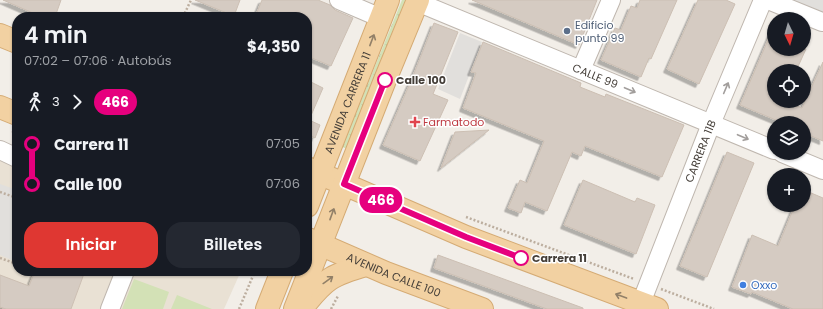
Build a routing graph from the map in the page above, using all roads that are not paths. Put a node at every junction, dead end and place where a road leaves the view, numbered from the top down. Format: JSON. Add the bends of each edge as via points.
{"nodes":[{"id":1,"x":339,"y":0,"type":"edge"},
{"id":2,"x":611,"y":0,"type":"edge"},
{"id":3,"x":763,"y":0,"type":"edge"},
{"id":4,"x":768,"y":0,"type":"edge"},
{"id":5,"x":418,"y":1,"type":"edge"},
{"id":6,"x":384,"y":9,"type":"edge"},
{"id":7,"x":822,"y":22,"type":"dead end"},
{"id":8,"x":0,"y":35,"type":"edge"},
{"id":9,"x":12,"y":40,"type":"edge"},
{"id":10,"x":581,"y":70,"type":"junction"},
{"id":11,"x":0,"y":108,"type":"edge"},
{"id":12,"x":12,"y":112,"type":"edge"},
{"id":13,"x":711,"y":124,"type":"junction"},
{"id":14,"x":767,"y":147,"type":"edge"},
{"id":15,"x":0,"y":150,"type":"edge"},
{"id":16,"x":12,"y":156,"type":"edge"},
{"id":17,"x":799,"y":160,"type":"edge"},
{"id":18,"x":313,"y":170,"type":"edge"},
{"id":19,"x":823,"y":170,"type":"edge"},
{"id":20,"x":344,"y":184,"type":"junction"},
{"id":21,"x":314,"y":242,"type":"edge"},
{"id":22,"x":366,"y":265,"type":"junction"},
{"id":23,"x":123,"y":276,"type":"edge"},
{"id":24,"x":268,"y":276,"type":"edge"},
{"id":25,"x":280,"y":276,"type":"edge"},
{"id":26,"x":305,"y":276,"type":"edge"},
{"id":27,"x":649,"y":299,"type":"edge"},
{"id":28,"x":110,"y":309,"type":"edge"},
{"id":29,"x":267,"y":309,"type":"edge"},
{"id":30,"x":296,"y":309,"type":"edge"},
{"id":31,"x":302,"y":309,"type":"edge"},
{"id":32,"x":482,"y":309,"type":"edge"}],
"edges":[{"from":1,"to":6,"type":"street"},
{"from":2,"to":10,"type":"street"},
{"from":13,"to":3,"type":"street","name":"CARRERA 11B","one_way":true},
{"from":4,"to":7,"type":"street"},
{"from":5,"to":10,"type":"street","name":"CALLE 99"},
{"from":5,"to":20,"type":"main road"},
{"from":18,"to":6,"type":"main road","name":"AVENIDA CARRERA 11","one_way":true},
{"from":8,"to":9,"type":"main road"},
{"from":10,"to":13,"type":"street","name":"CALLE 99","one_way":true},
{"from":11,"to":12,"type":"main road"},
{"from":13,"to":14,"type":"street","name":"CALLE 99","one_way":true},
{"from":13,"to":27,"type":"street","name":"CARRERA 11B"},
{"from":15,"to":16,"type":"street"},
{"from":17,"to":19,"type":"street"},
{"from":18,"to":20,"type":"main road"},
{"from":21,"to":20,"type":"main road","one_way":true},
{"from":27,"to":20,"type":"main road","one_way":true,"via":[[466,237]]},
{"from":21,"to":22,"type":"main road","name":"AVENIDA CALLE 100"},
{"from":31,"to":22,"type":"main road","one_way":true,"via":[[324,283],[334,276]]},
{"from":22,"to":32,"type":"main road","name":"AVENIDA CALLE 100"},
{"from":23,"to":28,"type":"street"},
{"from":24,"to":29,"type":"main road"},
{"from":25,"to":29,"type":"main road"},
{"from":26,"to":30,"type":"main road"}]}
